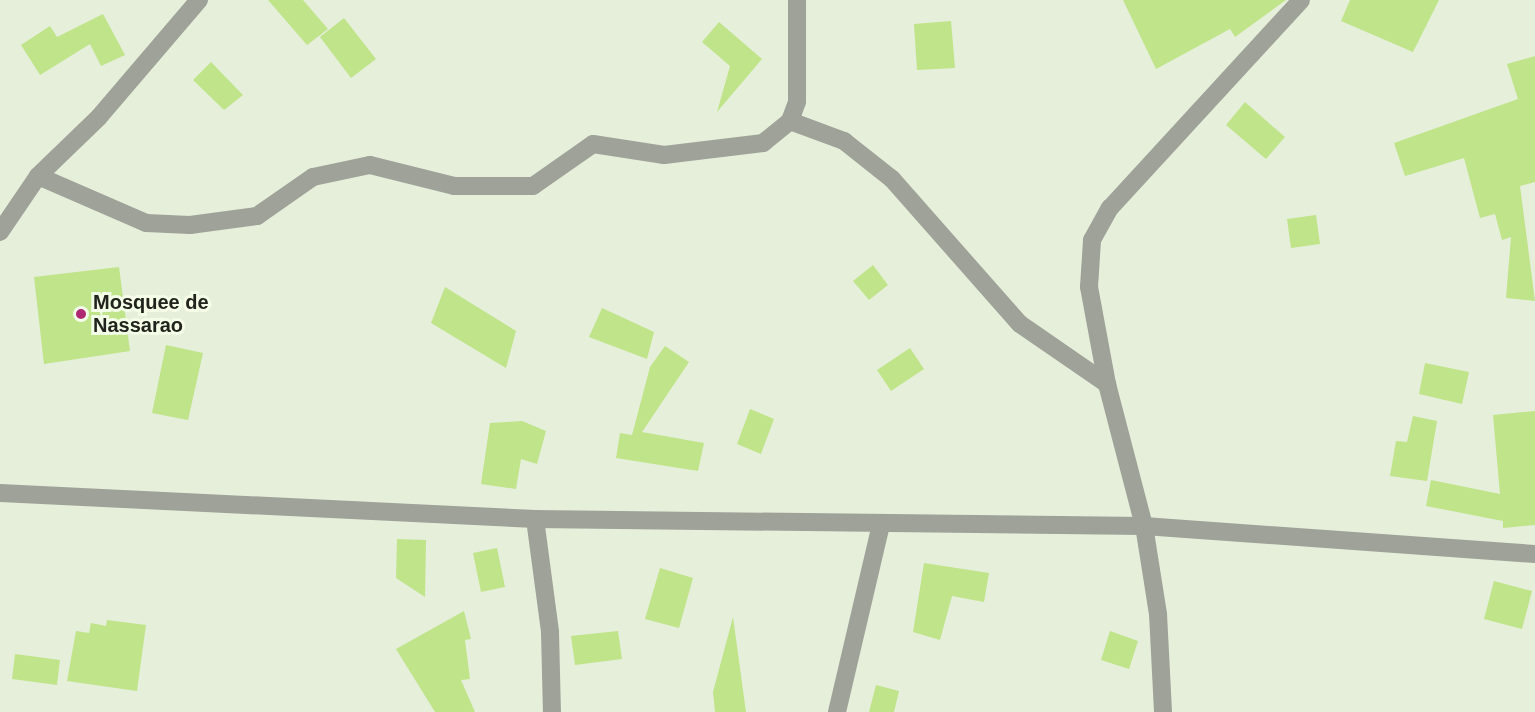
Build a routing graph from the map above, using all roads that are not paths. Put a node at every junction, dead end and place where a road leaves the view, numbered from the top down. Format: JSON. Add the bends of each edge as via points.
{"nodes":[{"id":1,"x":199,"y":0,"type":"edge"},
{"id":2,"x":797,"y":0,"type":"edge"},
{"id":3,"x":1301,"y":0,"type":"edge"},
{"id":4,"x":790,"y":121,"type":"junction"},
{"id":5,"x":38,"y":176,"type":"junction"},
{"id":6,"x":0,"y":232,"type":"edge"},
{"id":7,"x":1107,"y":384,"type":"junction"},
{"id":8,"x":0,"y":494,"type":"edge"},
{"id":9,"x":535,"y":519,"type":"junction"},
{"id":10,"x":881,"y":524,"type":"junction"},
{"id":11,"x":1144,"y":526,"type":"junction"},
{"id":12,"x":1535,"y":554,"type":"edge"},
{"id":13,"x":552,"y":712,"type":"edge"},
{"id":14,"x":837,"y":712,"type":"edge"},
{"id":15,"x":1163,"y":712,"type":"edge"}],
"edges":[{"from":1,"to":5,"type":"street","via":[[99,117]]},
{"from":2,"to":4,"type":"street","via":[[797,102]]},
{"from":3,"to":7,"type":"street","via":[[1110,208],[1092,240],[1089,287]]},
{"from":4,"to":5,"type":"street","via":[[763,143],[730,148],[664,155],[593,144],[532,186],[454,186],[370,165],[313,177],[257,216],[190,225],[146,223]]},
{"from":4,"to":7,"type":"street","via":[[844,141],[892,179],[1020,324]]},
{"from":5,"to":6,"type":"street"},
{"from":7,"to":11,"type":"street"},
{"from":8,"to":9,"type":"street"},
{"from":9,"to":10,"type":"street"},
{"from":9,"to":13,"type":"street","via":[[549,632]]},
{"from":10,"to":11,"type":"street"},
{"from":10,"to":14,"type":"street"},
{"from":11,"to":12,"type":"street"},
{"from":11,"to":15,"type":"street","via":[[1158,614]]}]}
